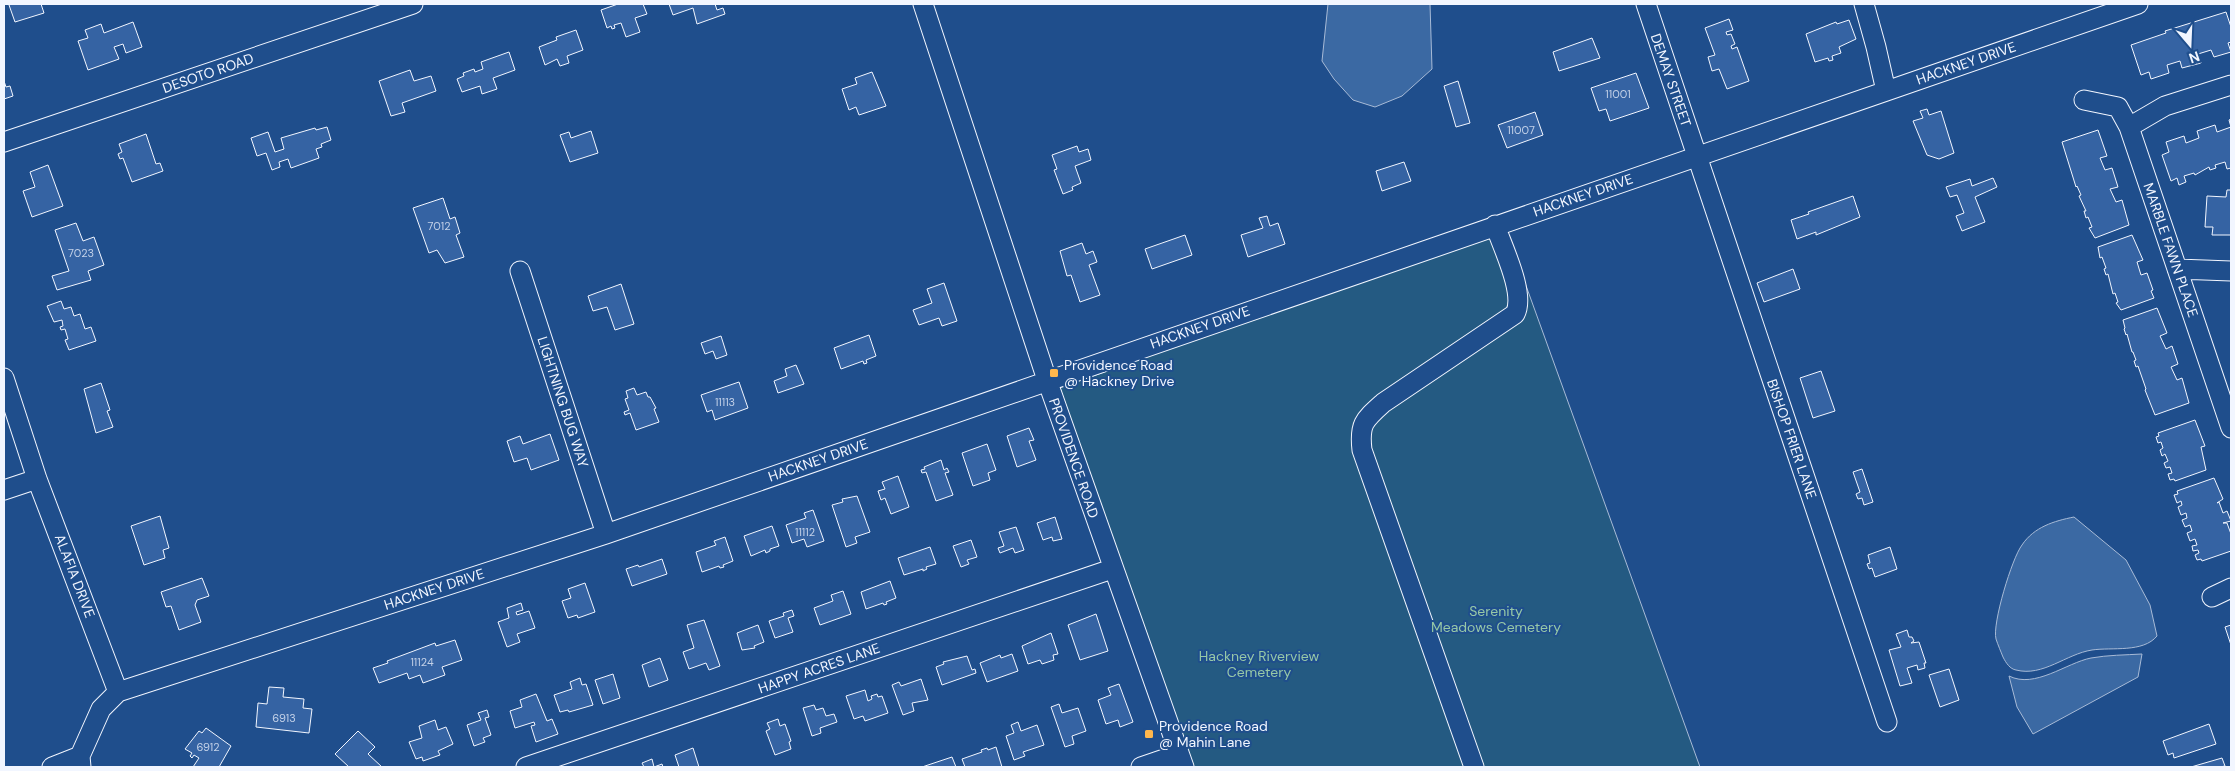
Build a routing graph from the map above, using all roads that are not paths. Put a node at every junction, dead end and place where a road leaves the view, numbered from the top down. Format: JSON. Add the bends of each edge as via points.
{"nodes":[{"id":1,"x":413,"y":4,"type":"edge"},
{"id":2,"x":923,"y":4,"type":"edge"},
{"id":3,"x":1646,"y":4,"type":"edge"},
{"id":4,"x":1864,"y":4,"type":"edge"},
{"id":5,"x":2138,"y":4,"type":"edge"},
{"id":6,"x":2231,"y":85,"type":"edge"},
{"id":7,"x":1886,"y":90,"type":"junction"},
{"id":8,"x":2084,"y":100,"type":"dead end"},
{"id":9,"x":2129,"y":127,"type":"junction"},
{"id":10,"x":4,"y":142,"type":"edge"},
{"id":11,"x":1697,"y":156,"type":"junction"},
{"id":12,"x":1494,"y":225,"type":"junction"},
{"id":13,"x":2177,"y":269,"type":"junction"},
{"id":14,"x":520,"y":271,"type":"dead end"},
{"id":15,"x":2231,"y":271,"type":"edge"},
{"id":16,"x":4,"y":378,"type":"edge"},
{"id":17,"x":1047,"y":380,"type":"junction"},
{"id":18,"x":2231,"y":428,"type":"edge"},
{"id":19,"x":37,"y":479,"type":"junction"},
{"id":20,"x":4,"y":490,"type":"edge"},
{"id":21,"x":606,"y":534,"type":"junction"},
{"id":22,"x":1112,"y":570,"type":"junction"},
{"id":23,"x":2231,"y":588,"type":"edge"},
{"id":24,"x":2212,"y":597,"type":"dead end"},
{"id":25,"x":118,"y":692,"type":"junction"},
{"id":26,"x":1887,"y":722,"type":"dead end"},
{"id":27,"x":1181,"y":761,"type":"edge"},
{"id":28,"x":80,"y":762,"type":"edge"},
{"id":29,"x":52,"y":767,"type":"edge"},
{"id":30,"x":526,"y":767,"type":"edge"},
{"id":31,"x":1141,"y":767,"type":"edge"},
{"id":32,"x":1474,"y":767,"type":"edge"}],
"edges":[{"from":1,"to":10,"type":"street","name":"DESOTO ROAD"},
{"from":2,"to":17,"type":"street","name":"PROVIDENCE ROAD"},
{"from":3,"to":11,"type":"street","name":"DEMAY STREET"},
{"from":4,"to":7,"type":"street"},
{"from":5,"to":7,"type":"street","name":"HACKNEY DRIVE"},
{"from":6,"to":9,"type":"street","via":[[2165,106]]},
{"from":7,"to":11,"type":"street","name":"HACKNEY DRIVE"},
{"from":8,"to":9,"type":"street","name":"MARBLE FAWN PLACE","via":[[2118,107]]},
{"from":9,"to":13,"type":"street","name":"MARBLE FAWN PLACE"},
{"from":11,"to":12,"type":"street","name":"HACKNEY DRIVE"},
{"from":11,"to":26,"type":"street","name":"BISHOP FRIER LANE"},
{"from":12,"to":17,"type":"street","name":"HACKNEY DRIVE"},
{"from":12,"to":32,"type":"street","via":[[1516,286],[1519,303],[1515,314],[1383,404],[1366,419],[1361,438],[1362,450]]},
{"from":13,"to":15,"type":"street"},
{"from":13,"to":18,"type":"street","name":"MARBLE FAWN PLACE"},
{"from":14,"to":21,"type":"street","name":"LIGHTNING BUG WAY"},
{"from":16,"to":19,"type":"street","name":"ALAFIA DRIVE"},
{"from":17,"to":21,"type":"street","name":"HACKNEY DRIVE"},
{"from":17,"to":22,"type":"street","name":"PROVIDENCE ROAD"},
{"from":19,"to":20,"type":"street"},
{"from":19,"to":25,"type":"street","name":"ALAFIA DRIVE"},
{"from":21,"to":25,"type":"street","name":"HACKNEY DRIVE"},
{"from":22,"to":27,"type":"street","name":"PROVIDENCE ROAD"},
{"from":22,"to":30,"type":"street","name":"HAPPY ACRES LANE"},
{"from":23,"to":24,"type":"street"},
{"from":25,"to":28,"type":"street","via":[[101,709]]},
{"from":27,"to":31,"type":"street"},
{"from":28,"to":29,"type":"street"}]}
